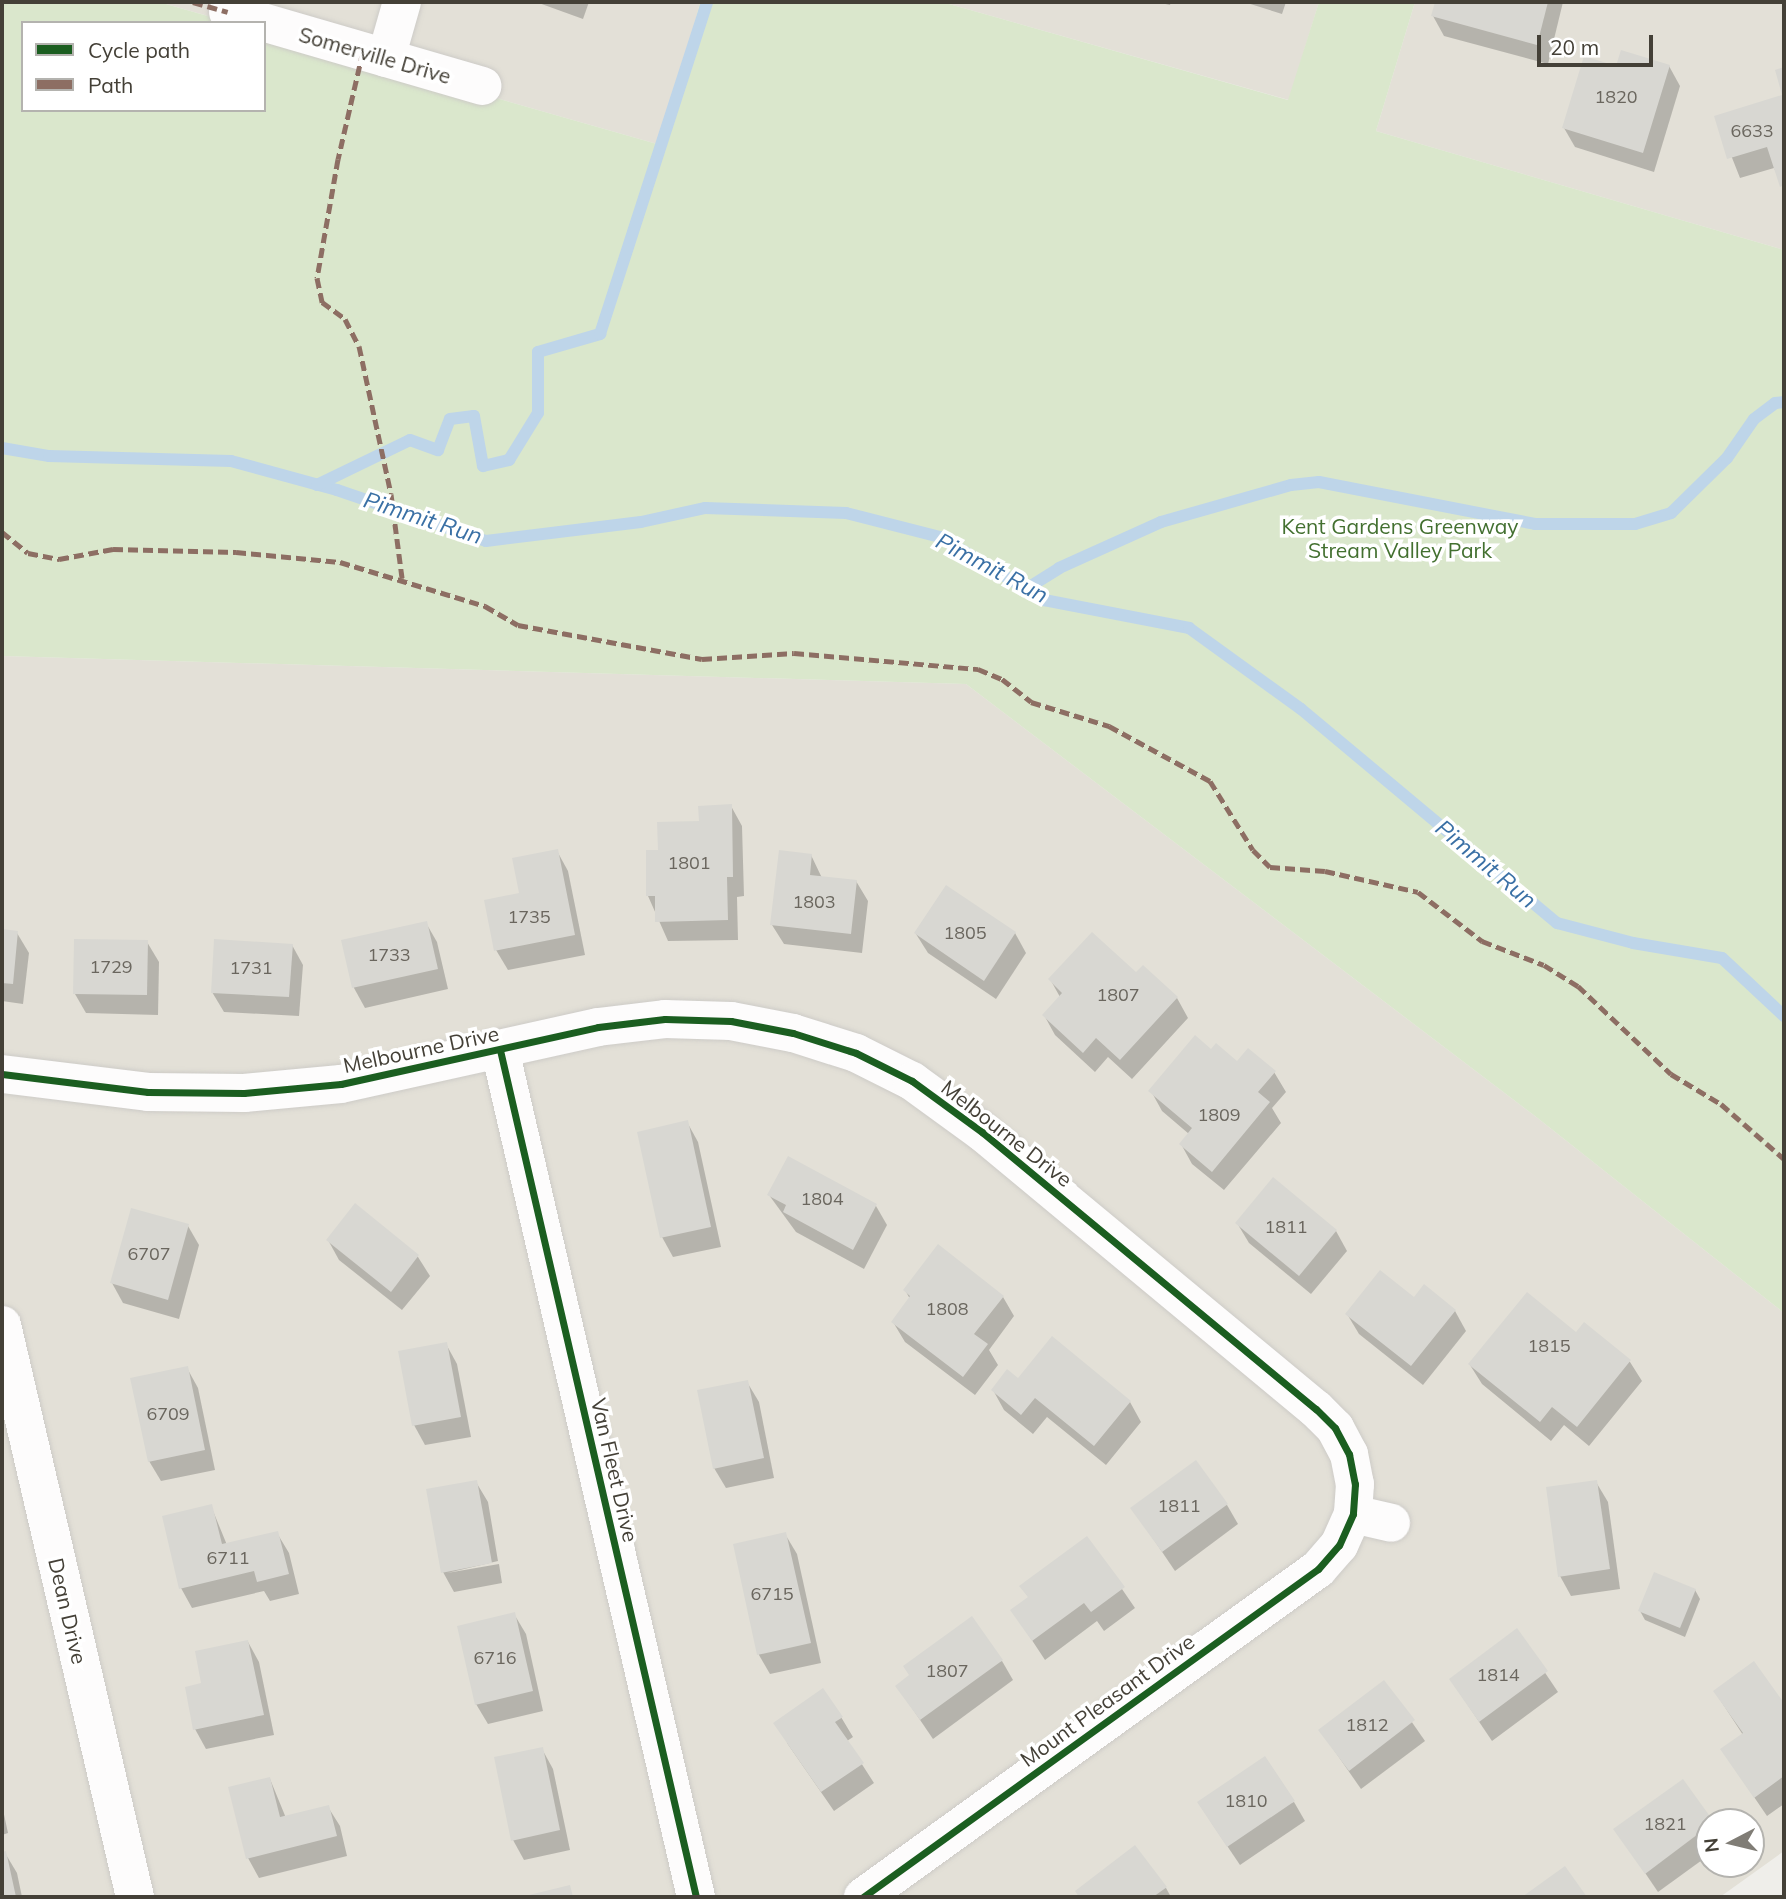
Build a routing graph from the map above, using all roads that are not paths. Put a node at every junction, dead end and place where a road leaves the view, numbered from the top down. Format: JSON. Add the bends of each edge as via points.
{"nodes":[{"id":1,"x":402,"y":2,"type":"edge"},
{"id":2,"x":228,"y":12,"type":"dead end"},
{"id":3,"x":259,"y":21,"type":"edge"},
{"id":4,"x":266,"y":23,"type":"edge"},
{"id":5,"x":386,"y":58,"type":"junction"},
{"id":6,"x":482,"y":86,"type":"dead end"},
{"id":7,"x":500,"y":1051,"type":"junction"},
{"id":8,"x":2,"y":1074,"type":"edge"},
{"id":9,"x":2,"y":1325,"type":"edge"},
{"id":10,"x":1353,"y":1514,"type":"junction"},
{"id":11,"x":1391,"y":1523,"type":"dead end"},
{"id":12,"x":135,"y":1897,"type":"edge"},
{"id":13,"x":696,"y":1897,"type":"edge"},
{"id":14,"x":863,"y":1897,"type":"edge"}],
"edges":[{"from":1,"to":5,"type":"street"},
{"from":2,"to":3,"type":"street","name":"Somerville Drive"},
{"from":4,"to":5,"type":"street","name":"Somerville Drive"},
{"from":5,"to":6,"type":"street","name":"Somerville Drive"},
{"from":7,"to":8,"type":"street","name":"Melbourne Drive","via":[[341,1084],[244,1093],[148,1092]]},
{"from":7,"to":10,"type":"street","name":"Melbourne Drive","via":[[598,1027],[665,1019],[731,1021],[793,1032],[856,1053],[912,1081],[982,1132],[1317,1409],[1335,1428],[1349,1454],[1355,1484]]},
{"from":7,"to":13,"type":"street","name":"Van Fleet Drive"},
{"from":9,"to":12,"type":"street","name":"Dean Drive"},
{"from":10,"to":11,"type":"street"},
{"from":10,"to":14,"type":"street","name":"Mount Pleasant Drive","via":[[1339,1545],[1318,1569]]}]}
